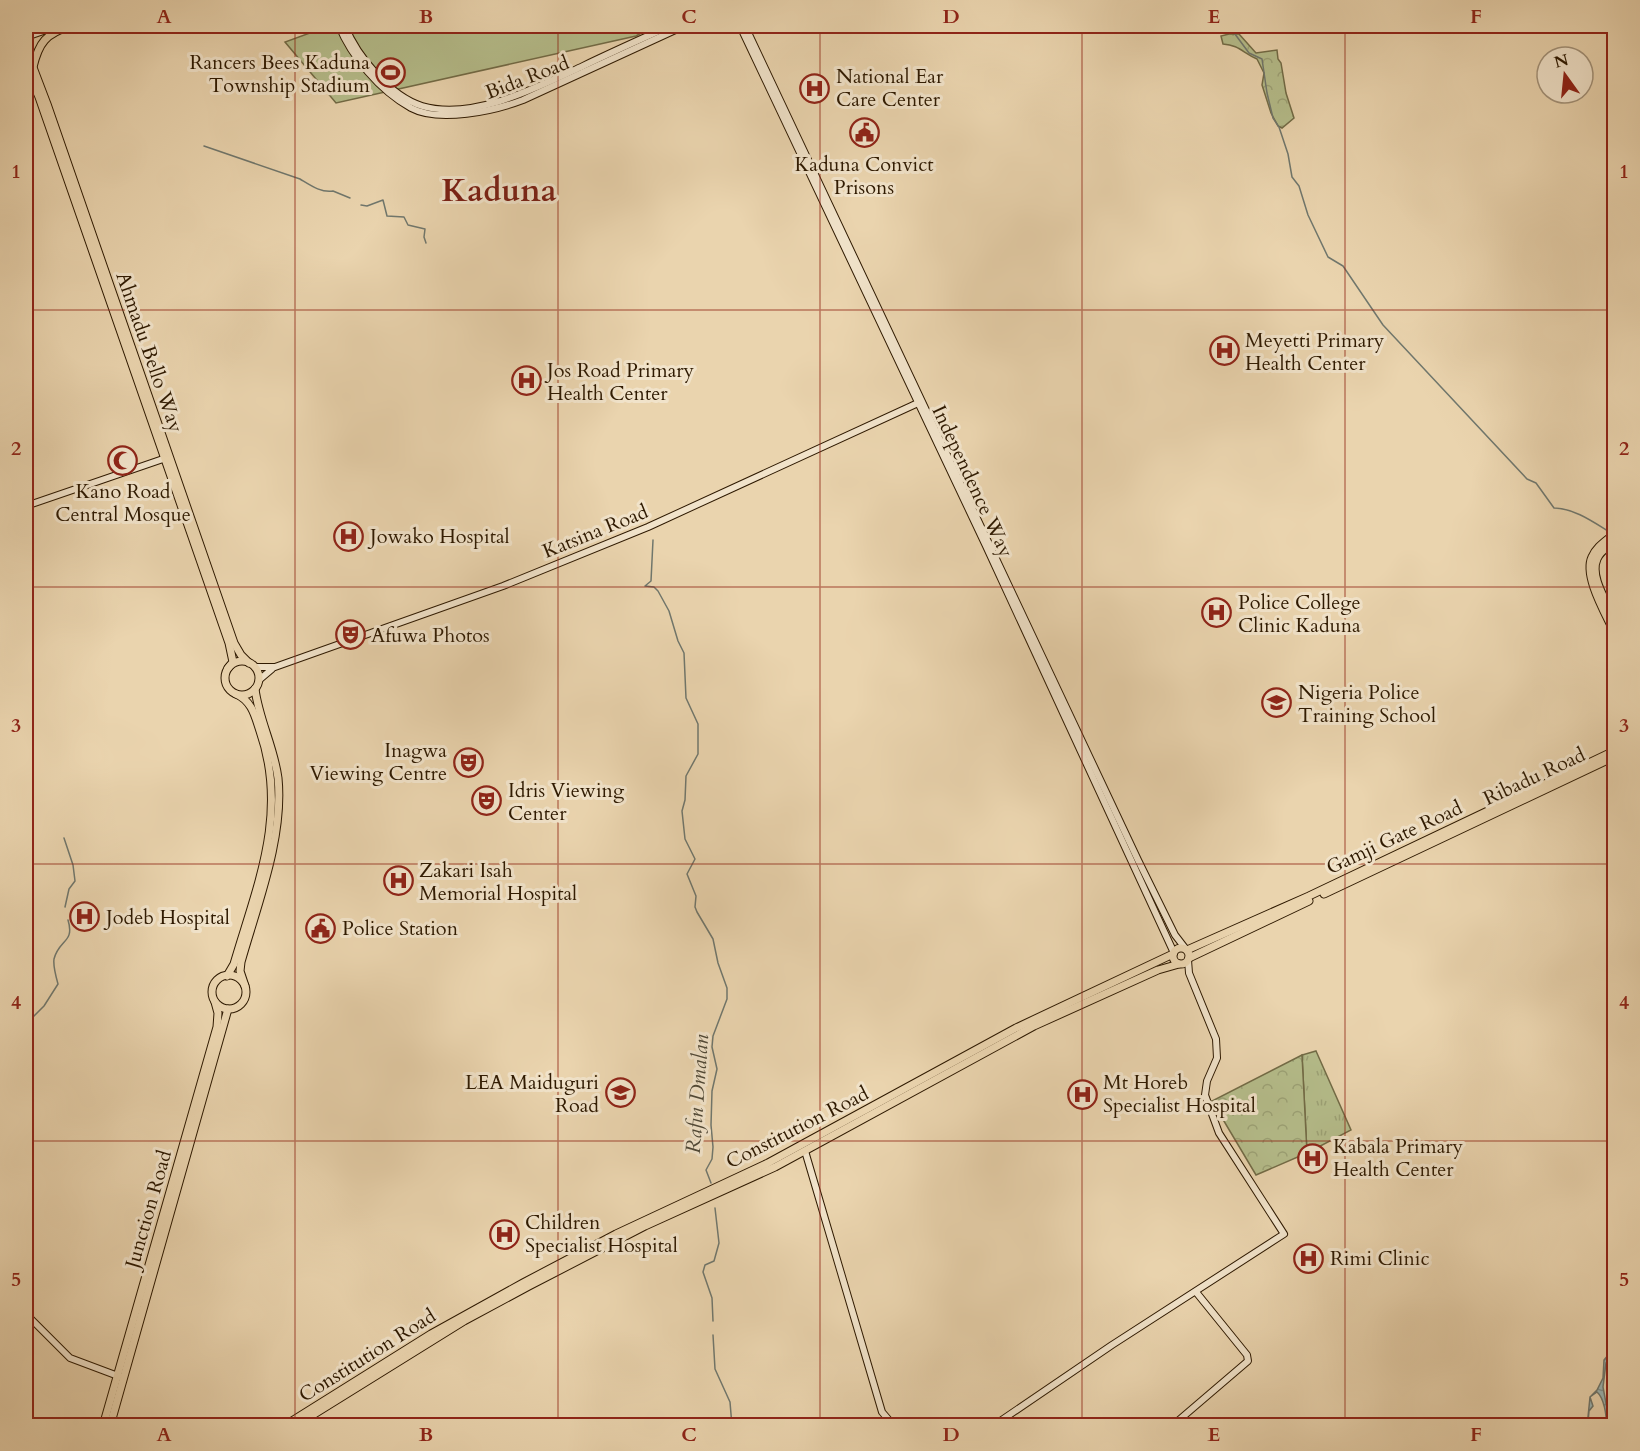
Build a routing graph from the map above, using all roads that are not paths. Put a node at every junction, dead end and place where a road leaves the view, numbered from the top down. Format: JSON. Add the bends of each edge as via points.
{"nodes":[{"id":1,"x":39,"y":26,"type":"edge"},
{"id":2,"x":58,"y":26,"type":"edge"},
{"id":3,"x":70,"y":26,"type":"edge"},
{"id":4,"x":339,"y":26,"type":"edge"},
{"id":5,"x":345,"y":26,"type":"edge"},
{"id":6,"x":670,"y":26,"type":"edge"},
{"id":7,"x":684,"y":26,"type":"edge"},
{"id":8,"x":740,"y":26,"type":"edge"},
{"id":9,"x":745,"y":26,"type":"edge"},
{"id":10,"x":26,"y":31,"type":"edge"},
{"id":11,"x":26,"y":37,"type":"edge"},
{"id":12,"x":26,"y":50,"type":"edge"},
{"id":13,"x":28,"y":68,"type":"edge"},
{"id":14,"x":511,"y":101,"type":"junction"},
{"id":15,"x":918,"y":403,"type":"junction"},
{"id":16,"x":164,"y":459,"type":"junction"},
{"id":17,"x":26,"y":506,"type":"edge"},
{"id":18,"x":1614,"y":534,"type":"edge"},
{"id":19,"x":1614,"y":542,"type":"edge"},
{"id":20,"x":1614,"y":619,"type":"edge"},
{"id":21,"x":1614,"y":632,"type":"edge"},
{"id":22,"x":252,"y":665,"type":"junction"},
{"id":23,"x":275,"y":667,"type":"junction"},
{"id":24,"x":228,"y":668,"type":"junction"},
{"id":25,"x":259,"y":680,"type":"junction"},
{"id":26,"x":255,"y":689,"type":"junction"},
{"id":27,"x":236,"y":694,"type":"junction"},
{"id":28,"x":1614,"y":751,"type":"edge"},
{"id":29,"x":1614,"y":756,"type":"edge"},
{"id":30,"x":1404,"y":853,"type":"junction"},
{"id":31,"x":1173,"y":953,"type":"junction"},
{"id":32,"x":1185,"y":957,"type":"junction"},
{"id":33,"x":227,"y":976,"type":"junction"},
{"id":34,"x":245,"y":986,"type":"junction"},
{"id":35,"x":215,"y":1002,"type":"junction"},
{"id":36,"x":228,"y":1009,"type":"junction"},
{"id":37,"x":863,"y":1116,"type":"junction"},
{"id":38,"x":805,"y":1151,"type":"junction"},
{"id":39,"x":715,"y":1191,"type":"junction"},
{"id":40,"x":706,"y":1195,"type":"junction"},
{"id":41,"x":1196,"y":1292,"type":"junction"},
{"id":42,"x":26,"y":1314,"type":"edge"},
{"id":43,"x":118,"y":1376,"type":"junction"},
{"id":44,"x":104,"y":1425,"type":"edge"},
{"id":45,"x":110,"y":1425,"type":"edge"},
{"id":46,"x":284,"y":1425,"type":"edge"},
{"id":47,"x":296,"y":1425,"type":"edge"},
{"id":48,"x":894,"y":1425,"type":"edge"},
{"id":49,"x":993,"y":1425,"type":"edge"},
{"id":50,"x":1172,"y":1425,"type":"edge"}],
"edges":[{"from":1,"to":10,"type":"street"},
{"from":2,"to":11,"type":"street"},
{"from":3,"to":13,"type":"main road","via":[[46,37]]},
{"from":4,"to":14,"type":"street","name":"Bida Road","via":[[374,79],[412,108],[454,114],[480,112]]},
{"from":5,"to":14,"type":"street","name":"Bida Road","via":[[354,45],[378,75],[414,103],[453,108]]},
{"from":6,"to":14,"type":"street","name":"Bida Road"},
{"from":7,"to":14,"type":"street","name":"Bida Road","via":[[567,81]]},
{"from":8,"to":15,"type":"street","name":"Independence Way"},
{"from":9,"to":32,"type":"street","name":"Independence Way"},
{"from":12,"to":13,"type":"main road","name":"Ahmadu Bello Way"},
{"from":13,"to":16,"type":"main road","name":"Ahmadu Bello Way"},
{"from":13,"to":22,"type":"main road","name":"Ahmadu Bello Way","via":[[230,632],[237,650]]},
{"from":15,"to":23,"type":"street","name":"Katsina Road","via":[[648,527],[503,586]]},
{"from":15,"to":31,"type":"street","name":"Independence Way"},
{"from":16,"to":17,"type":"street"},
{"from":16,"to":24,"type":"main road","name":"Ahmadu Bello Way","via":[[229,643],[233,662]]},
{"from":18,"to":21,"type":"main road","via":[[1592,555],[1590,571]]},
{"from":19,"to":20,"type":"main road","via":[[1601,553],[1595,566]]},
{"from":22,"to":23,"type":"street","name":"Katsina Road"},
{"from":22,"to":24,"type":"main road","via":[[241,661]]},
{"from":22,"to":25,"type":"main road"},
{"from":23,"to":25,"type":"street","name":"Katsina Road"},
{"from":24,"to":27,"type":"main road","via":[[226,683]]},
{"from":25,"to":26,"type":"main road"},
{"from":26,"to":27,"type":"main road"},
{"from":26,"to":34,"type":"main road","via":[[276,766],[279,808],[274,845],[241,962]]},
{"from":27,"to":33,"type":"main road","via":[[250,706],[262,738],[273,800],[269,840],[234,964]]},
{"from":28,"to":30,"type":"main road","name":"Gamji Gate Road"},
{"from":29,"to":30,"type":"main road","name":"Ribadu Road"},
{"from":30,"to":32,"type":"main road","name":"Gamji Gate Road"},
{"from":30,"to":32,"type":"main road","name":"Ribadu Road"},
{"from":31,"to":32,"type":"main road","via":[[1173,959]]},
{"from":31,"to":32,"type":"main road","name":"Constitution Road","via":[[1178,948]]},
{"from":31,"to":37,"type":"main road","name":"Constitution Road","via":[[1017,1028]]},
{"from":32,"to":37,"type":"main road","name":"Constitution Road","via":[[1034,1026]]},
{"from":32,"to":41,"type":"street","name":"Independence Way","via":[[1216,1039],[1217,1058],[1205,1095],[1219,1133],[1284,1234]]},
{"from":33,"to":34,"type":"main road","via":[[237,978]]},
{"from":33,"to":35,"type":"main road","via":[[213,988]]},
{"from":34,"to":36,"type":"main road","via":[[244,1000]]},
{"from":35,"to":36,"type":"main road"},
{"from":35,"to":43,"type":"main road","name":"Junction Road","via":[[217,1027]]},
{"from":36,"to":45,"type":"main road","name":"Junction Road"},
{"from":37,"to":38,"type":"main road","name":"Constitution Road"},
{"from":37,"to":39,"type":"main road","name":"Constitution Road"},
{"from":38,"to":39,"type":"main road","name":"Constitution Road"},
{"from":38,"to":48,"type":"street","via":[[882,1412]]},
{"from":39,"to":40,"type":"main road","name":"Constitution Road"},
{"from":40,"to":46,"type":"main road","name":"Constitution Road","via":[[616,1234],[462,1316]]},
{"from":40,"to":47,"type":"main road","name":"Constitution Road","via":[[464,1321]]},
{"from":41,"to":49,"type":"street"},
{"from":41,"to":50,"type":"street","via":[[1248,1361]]},
{"from":42,"to":43,"type":"street","via":[[70,1358]]},
{"from":43,"to":44,"type":"main road","name":"Junction Road"}]}
